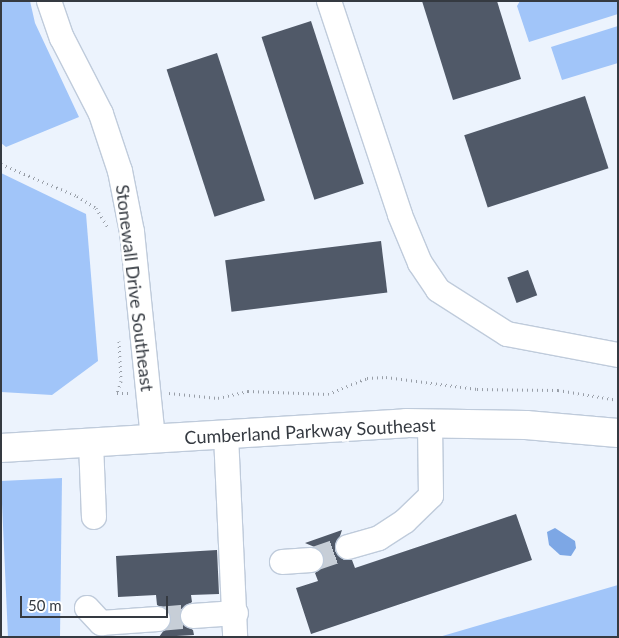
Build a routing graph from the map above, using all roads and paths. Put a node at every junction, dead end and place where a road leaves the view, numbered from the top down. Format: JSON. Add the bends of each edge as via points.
{"nodes":[{"id":1,"x":49,"y":1,"type":"edge"},
{"id":2,"x":329,"y":1,"type":"edge"},
{"id":3,"x":1,"y":164,"type":"edge"},
{"id":4,"x":112,"y":232,"type":"dead end"},
{"id":5,"x":119,"y":338,"type":"dead end"},
{"id":6,"x":618,"y":355,"type":"edge"},
{"id":7,"x":182,"y":392,"type":"dead end"},
{"id":8,"x":119,"y":393,"type":"dead end"},
{"id":9,"x":618,"y":400,"type":"edge"},
{"id":10,"x":430,"y":423,"type":"junction"},
{"id":11,"x":618,"y":433,"type":"edge"},
{"id":12,"x":226,"y":435,"type":"junction"},
{"id":13,"x":153,"y":440,"type":"junction"},
{"id":14,"x":80,"y":444,"type":"junction"},
{"id":15,"x":1,"y":448,"type":"edge"},
{"id":16,"x":94,"y":517,"type":"dead end"},
{"id":17,"x":348,"y":547,"type":"tunnel mouth"},
{"id":18,"x":311,"y":560,"type":"tunnel mouth"},
{"id":19,"x":282,"y":562,"type":"dead end"},
{"id":20,"x":87,"y":608,"type":"dead end"},
{"id":21,"x":236,"y":613,"type":"junction"},
{"id":22,"x":192,"y":616,"type":"tunnel mouth"},
{"id":23,"x":158,"y":619,"type":"tunnel mouth"},
{"id":24,"x":235,"y":637,"type":"edge"}],
"edges":[{"from":1,"to":13,"type":"street","name":"Stonewall Drive Southeast","via":[[113,145],[127,202]]},
{"from":2,"to":6,"type":"street","via":[[400,215],[420,262],[438,290],[507,334]]},
{"from":3,"to":4,"type":"path","via":[[96,208]]},
{"from":5,"to":8,"type":"path"},
{"from":7,"to":9,"type":"path","via":[[218,398],[248,391],[328,394],[366,378],[386,377],[468,388],[558,390]]},
{"from":10,"to":11,"type":"main road","name":"Cumberland Parkway Southeast","via":[[526,425]]},
{"from":10,"to":12,"type":"main road","name":"Cumberland Parkway Southeast"},
{"from":10,"to":17,"type":"street","via":[[430,496],[405,521],[379,538]]},
{"from":12,"to":13,"type":"main road","name":"Cumberland Parkway Southeast"},
{"from":12,"to":21,"type":"street"},
{"from":13,"to":14,"type":"main road","name":"Cumberland Parkway Southeast"},
{"from":14,"to":15,"type":"main road","name":"Cumberland Parkway Southeast"},
{"from":14,"to":16,"type":"street"},
{"from":18,"to":19,"type":"street"},
{"from":20,"to":23,"type":"street","via":[[101,623]]},
{"from":21,"to":22,"type":"street"},
{"from":21,"to":24,"type":"street"}]}
